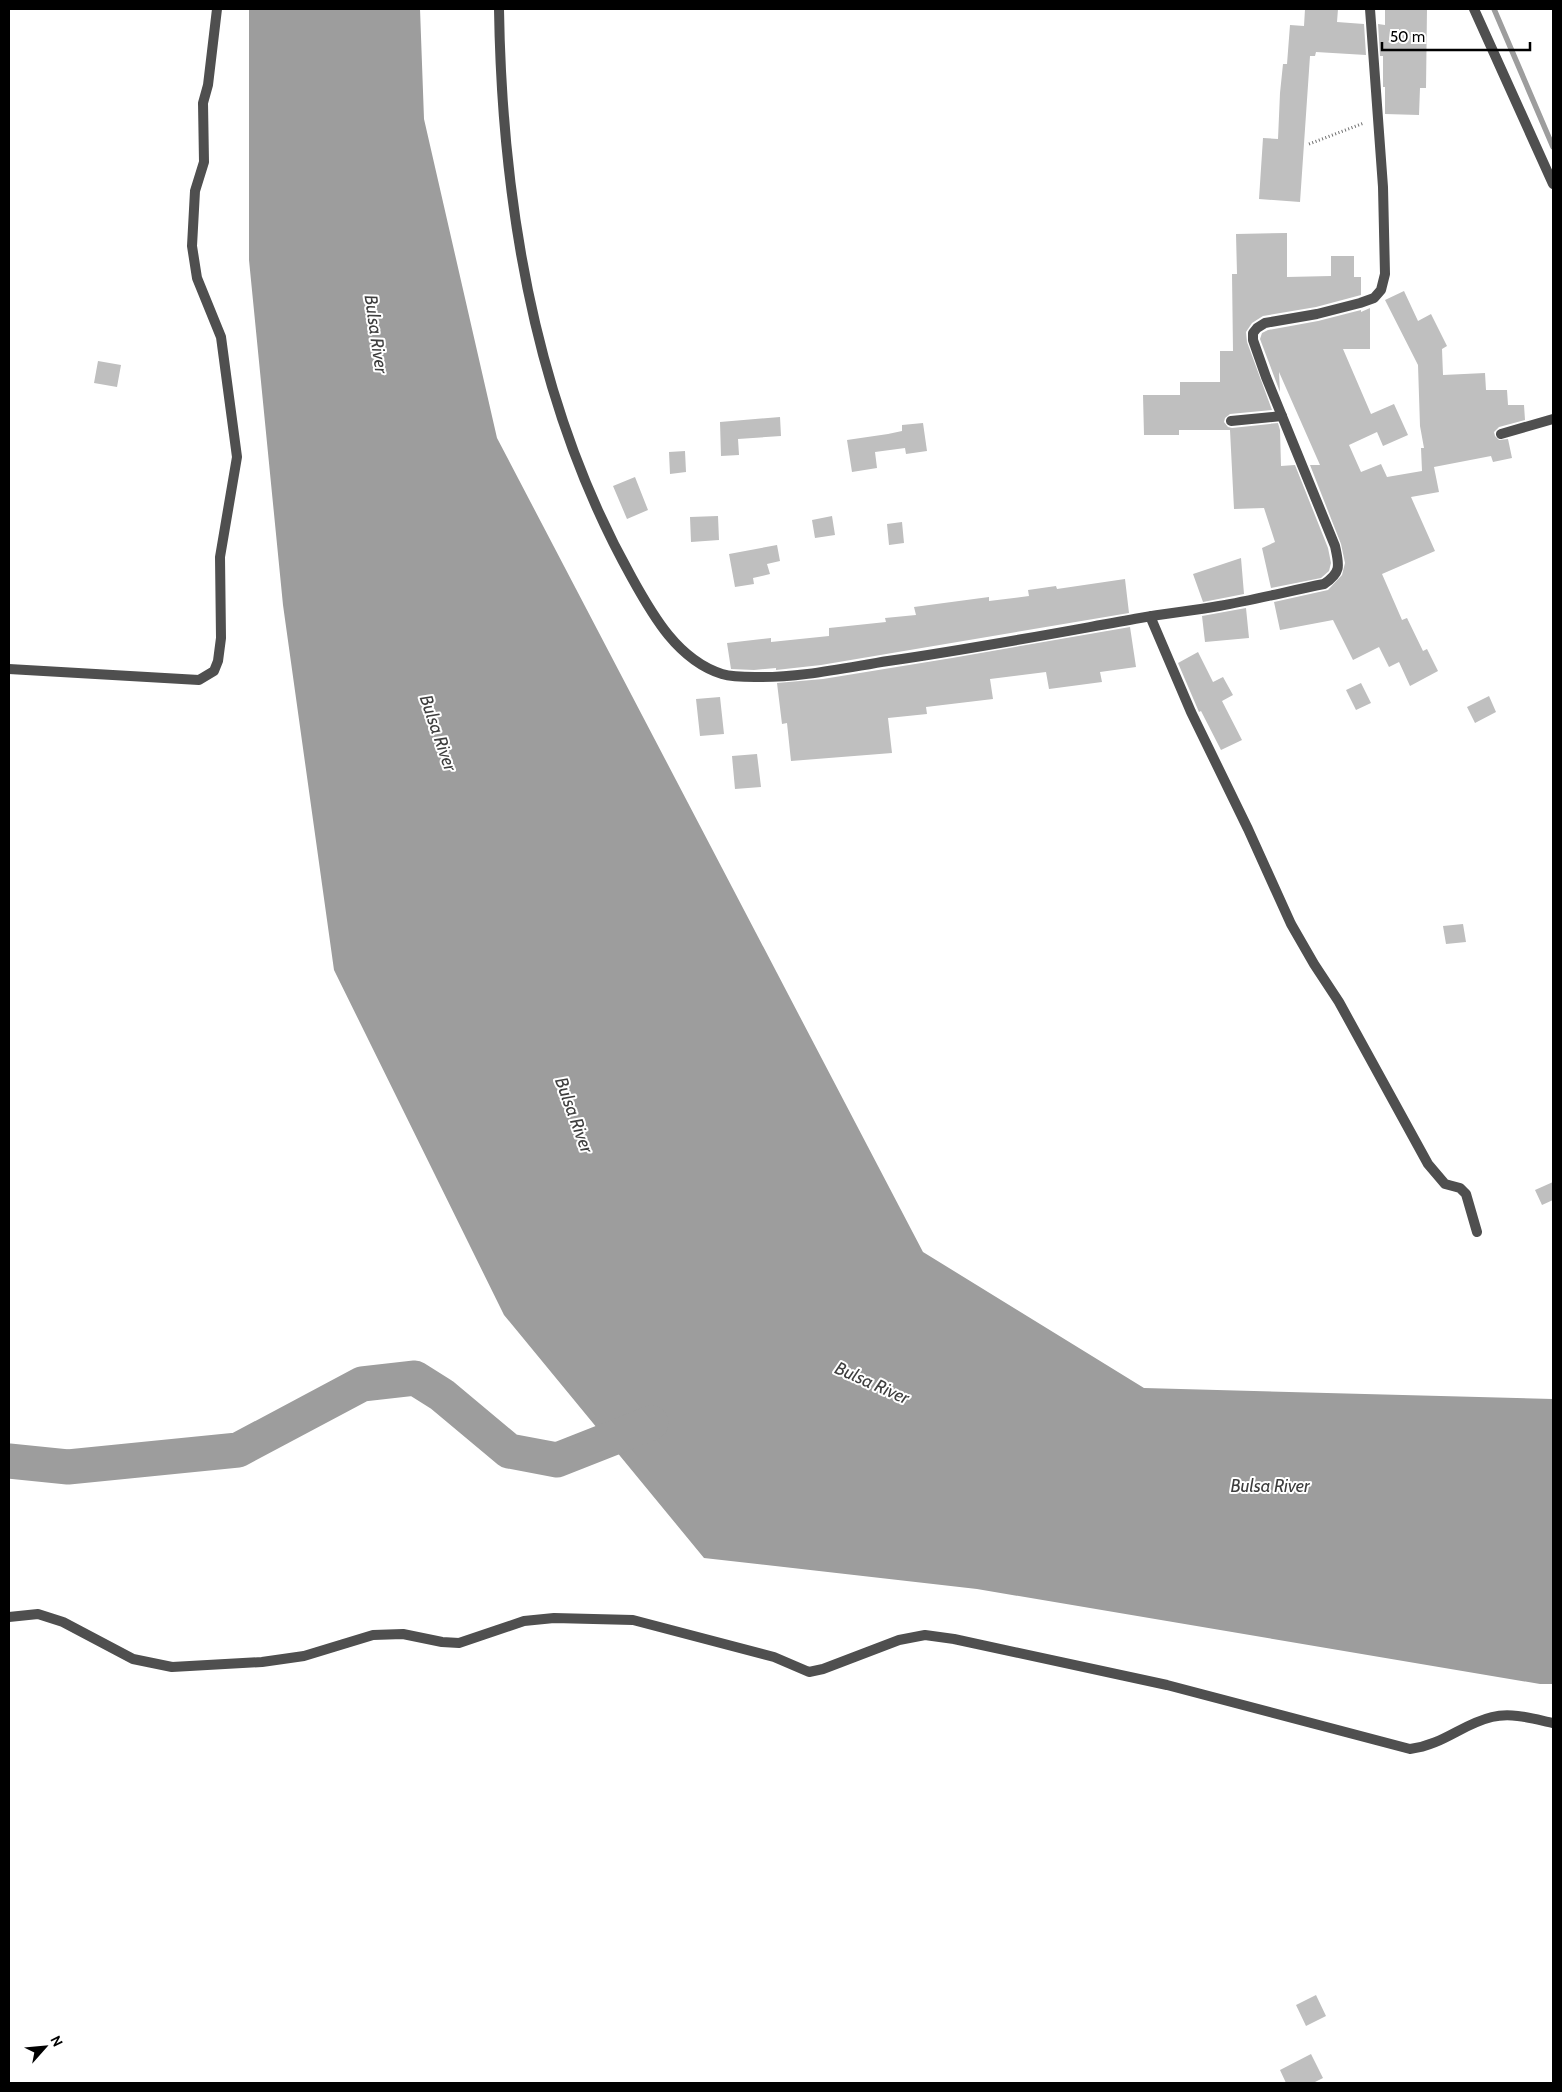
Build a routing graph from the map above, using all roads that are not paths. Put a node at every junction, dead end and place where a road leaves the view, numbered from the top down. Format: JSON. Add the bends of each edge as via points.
{"nodes":[{"id":1,"x":217,"y":9,"type":"edge"},
{"id":2,"x":499,"y":9,"type":"edge"},
{"id":3,"x":1370,"y":9,"type":"edge"},
{"id":4,"x":1474,"y":9,"type":"edge"},
{"id":5,"x":1553,"y":184,"type":"edge"},
{"id":6,"x":1282,"y":416,"type":"junction"},
{"id":7,"x":1553,"y":419,"type":"edge"},
{"id":8,"x":1231,"y":421,"type":"dead end"},
{"id":9,"x":1501,"y":434,"type":"dead end"},
{"id":10,"x":1150,"y":616,"type":"junction"},
{"id":11,"x":9,"y":669,"type":"edge"},
{"id":12,"x":1477,"y":1232,"type":"dead end"},
{"id":13,"x":9,"y":1617,"type":"edge"},
{"id":14,"x":1553,"y":1723,"type":"edge"}],
"edges":[{"from":1,"to":11,"type":"street","via":[[203,103],[204,162],[194,191],[192,246],[197,278],[221,337],[237,457],[220,557],[221,638],[218,661],[214,670],[199,680]]},
{"from":2,"to":10,"type":"street","via":[[508,174],[528,295],[542,350],[577,460],[615,548],[652,612],[675,643],[704,667],[724,675],[776,678],[972,649]]},
{"from":3,"to":6,"type":"street","via":[[1379,117],[1385,274],[1381,290],[1374,298],[1265,323],[1253,333]]},
{"from":4,"to":5,"type":"street"},
{"from":6,"to":8,"type":"street"},
{"from":6,"to":10,"type":"street","via":[[1335,546],[1339,565],[1335,576],[1324,584],[1220,606]]},
{"from":7,"to":9,"type":"street"},
{"from":10,"to":12,"type":"street","via":[[1191,712],[1291,924],[1339,1002],[1428,1164],[1445,1184],[1460,1188],[1466,1194]]},
{"from":13,"to":14,"type":"street","via":[[38,1614],[63,1622],[133,1659],[172,1667],[304,1656],[373,1635],[403,1634],[459,1643],[524,1621],[554,1618],[633,1620],[774,1657],[809,1672],[899,1640],[924,1635],[954,1638],[1167,1685],[1410,1749],[1427,1747],[1493,1716],[1511,1715]]}]}
